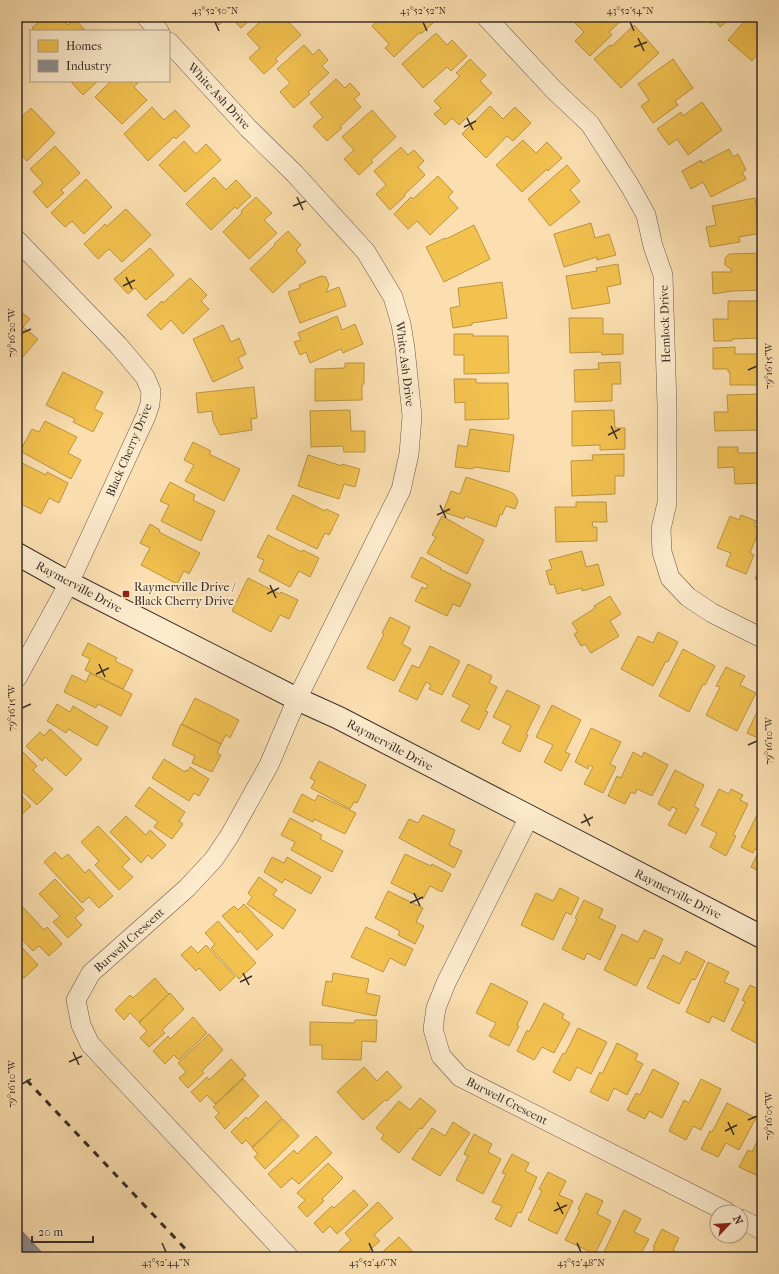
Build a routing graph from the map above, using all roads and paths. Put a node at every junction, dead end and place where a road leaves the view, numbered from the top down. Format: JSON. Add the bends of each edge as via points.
{"nodes":[{"id":1,"x":146,"y":17,"type":"edge"},
{"id":2,"x":486,"y":17,"type":"edge"},
{"id":3,"x":158,"y":30,"type":"edge"},
{"id":4,"x":170,"y":43,"type":"edge"},
{"id":5,"x":17,"y":240,"type":"edge"},
{"id":6,"x":17,"y":554,"type":"edge"},
{"id":7,"x":69,"y":583,"type":"junction"},
{"id":8,"x":762,"y":638,"type":"edge"},
{"id":9,"x":17,"y":678,"type":"edge"},
{"id":10,"x":297,"y":699,"type":"junction"},
{"id":11,"x":529,"y":817,"type":"junction"},
{"id":12,"x":762,"y":937,"type":"edge"},
{"id":13,"x":711,"y":1204,"type":"edge"},
{"id":14,"x":749,"y":1223,"type":"edge"},
{"id":15,"x":762,"y":1230,"type":"edge"},
{"id":16,"x":289,"y":1257,"type":"edge"}],
"edges":[{"from":1,"to":3,"type":"street"},
{"from":2,"to":8,"type":"street","name":"Hemlock Drive","via":[[554,90],[590,124],[646,215],[663,275],[667,503],[661,529],[662,552],[670,578],[688,597],[712,613]]},
{"from":4,"to":10,"type":"street","name":"White Ash Drive","via":[[366,252],[393,297],[406,348],[412,416],[401,490]]},
{"from":5,"to":7,"type":"street","name":"Black Cherry Drive","via":[[118,346],[145,377],[151,391],[146,416]]},
{"from":6,"to":7,"type":"street","name":"Raymerville Drive"},
{"from":7,"to":9,"type":"street","name":"Black Cherry Drive"},
{"from":7,"to":10,"type":"street","name":"Raymerville Drive"},
{"from":10,"to":11,"type":"street","name":"Raymerville Drive","via":[[339,718]]},
{"from":10,"to":16,"type":"street","name":"Burwell Crescent","via":[[269,765],[244,813],[214,859],[187,888],[91,973],[76,1000],[81,1025],[90,1044]]},
{"from":11,"to":12,"type":"street","name":"Raymerville Drive"},
{"from":11,"to":13,"type":"street","name":"Burwell Crescent","via":[[436,1008],[433,1029],[441,1056],[460,1077]]},
{"from":14,"to":15,"type":"street"}]}
